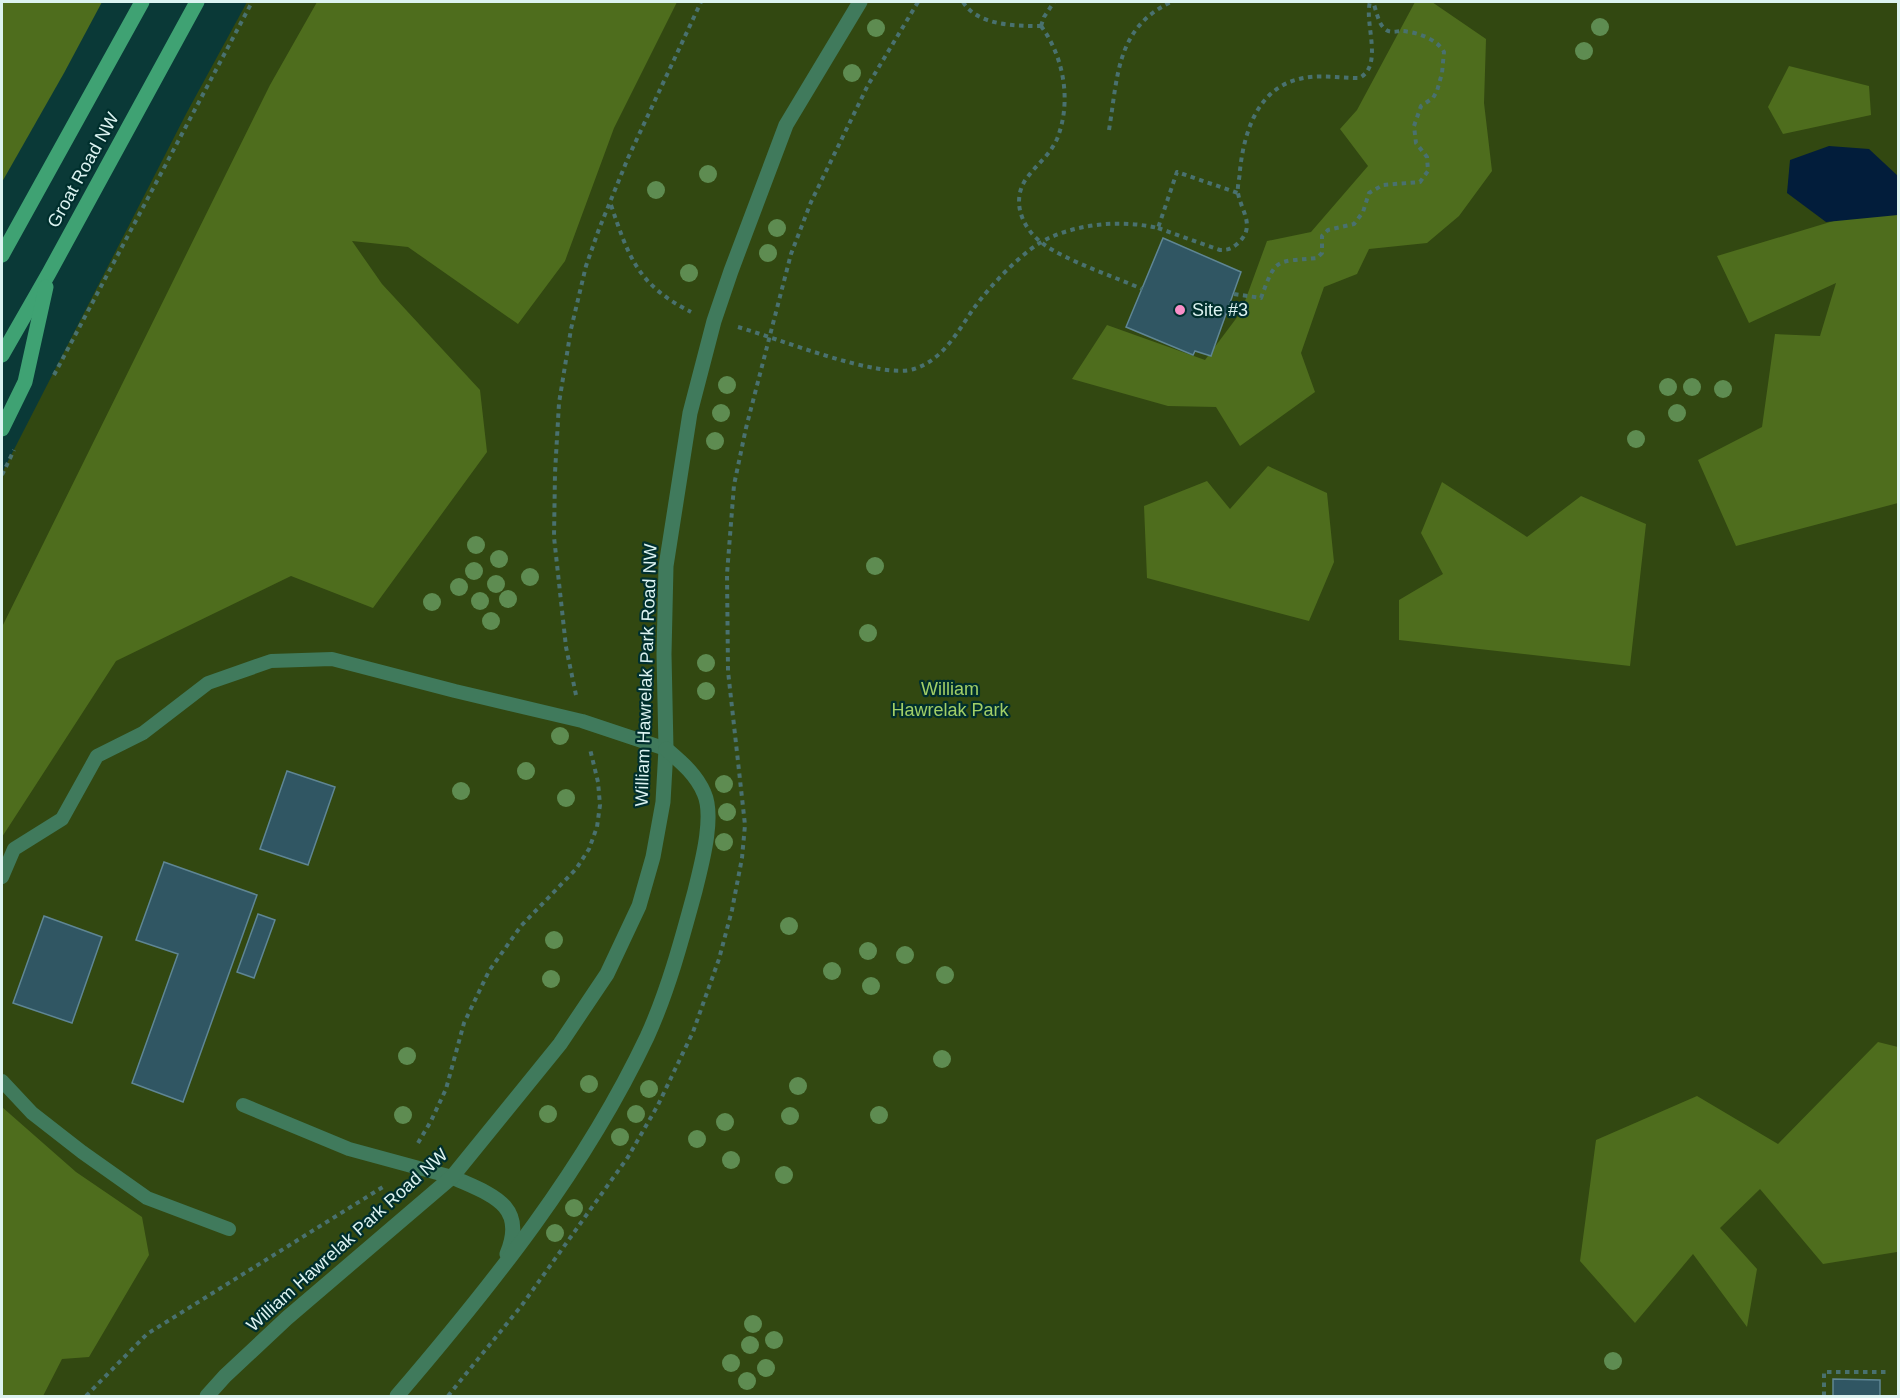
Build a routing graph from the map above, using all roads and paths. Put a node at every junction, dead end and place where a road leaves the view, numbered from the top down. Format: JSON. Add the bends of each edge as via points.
{"nodes":[{"id":1,"x":142,"y":2,"type":"edge"},
{"id":2,"x":197,"y":2,"type":"edge"},
{"id":3,"x":252,"y":2,"type":"edge"},
{"id":4,"x":701,"y":2,"type":"edge"},
{"id":5,"x":860,"y":2,"type":"edge"},
{"id":6,"x":918,"y":2,"type":"edge"},
{"id":7,"x":963,"y":2,"type":"edge"},
{"id":8,"x":1054,"y":2,"type":"edge"},
{"id":9,"x":1171,"y":2,"type":"edge"},
{"id":10,"x":1372,"y":2,"type":"edge"},
{"id":11,"x":1041,"y":26,"type":"junction"},
{"id":12,"x":1109,"y":130,"type":"dead end"},
{"id":13,"x":1238,"y":193,"type":"junction"},
{"id":14,"x":610,"y":204,"type":"junction"},
{"id":15,"x":1158,"y":228,"type":"junction"},
{"id":16,"x":1041,"y":242,"type":"junction"},
{"id":17,"x":2,"y":255,"type":"edge"},
{"id":18,"x":50,"y":273,"type":"junction"},
{"id":19,"x":1142,"y":289,"type":"dead end"},
{"id":20,"x":1233,"y":294,"type":"dead end"},
{"id":21,"x":698,"y":316,"type":"dead end"},
{"id":22,"x":733,"y":326,"type":"dead end"},
{"id":23,"x":770,"y":336,"type":"junction"},
{"id":24,"x":2,"y":355,"type":"edge"},
{"id":25,"x":52,"y":378,"type":"dead end"},
{"id":26,"x":2,"y":429,"type":"edge"},
{"id":27,"x":19,"y":441,"type":"dead end"},
{"id":28,"x":2,"y":475,"type":"edge"},
{"id":29,"x":578,"y":705,"type":"dead end"},
{"id":30,"x":587,"y":739,"type":"dead end"},
{"id":31,"x":666,"y":749,"type":"junction"},
{"id":32,"x":2,"y":878,"type":"edge"},
{"id":33,"x":2,"y":1081,"type":"edge"},
{"id":34,"x":243,"y":1105,"type":"dead end"},
{"id":35,"x":413,"y":1151,"type":"dead end"},
{"id":36,"x":452,"y":1178,"type":"junction"},
{"id":37,"x":393,"y":1181,"type":"dead end"},
{"id":38,"x":229,"y":1229,"type":"dead end"},
{"id":39,"x":503,"y":1266,"type":"junction"},
{"id":40,"x":1888,"y":1372,"type":"dead end"},
{"id":41,"x":86,"y":1396,"type":"edge"},
{"id":42,"x":207,"y":1396,"type":"edge"},
{"id":43,"x":397,"y":1396,"type":"edge"},
{"id":44,"x":448,"y":1396,"type":"edge"},
{"id":45,"x":1824,"y":1396,"type":"edge"}],
"edges":[{"from":1,"to":17,"type":"main road","name":"Groat Road NW"},
{"from":2,"to":18,"type":"main road","name":"Groat Road NW"},
{"from":3,"to":25,"type":"path"},
{"from":4,"to":14,"type":"path"},
{"from":5,"to":31,"type":"street","name":"William Hawrelak Park Road NW","via":[[786,125],[711,332],[690,413],[666,567]]},
{"from":6,"to":23,"type":"path","via":[[868,85],[811,202],[791,254]]},
{"from":7,"to":11,"type":"path","via":[[984,19]]},
{"from":8,"to":11,"type":"path"},
{"from":9,"to":12,"type":"path","via":[[1140,22],[1128,40],[1120,62]]},
{"from":10,"to":13,"type":"path","via":[[1368,71],[1359,78],[1300,78],[1266,98],[1247,132]]},
{"from":10,"to":20,"type":"path","via":[[1387,31],[1403,31],[1437,42],[1444,52],[1437,91],[1421,106],[1414,126],[1416,143],[1427,158],[1428,171],[1420,182],[1383,185],[1369,193],[1354,224],[1328,230],[1322,236],[1322,253],[1317,258],[1282,261],[1274,267],[1261,298]]},
{"from":11,"to":16,"type":"path","via":[[1056,52],[1064,82],[1062,122],[1056,140],[1025,180],[1020,194],[1022,219]]},
{"from":13,"to":15,"type":"path","via":[[1177,172]]},
{"from":13,"to":15,"type":"path","via":[[1247,227],[1240,242],[1228,250]]},
{"from":14,"to":21,"type":"path","via":[[633,263],[645,280]]},
{"from":14,"to":29,"type":"path","via":[[586,266],[559,403],[554,537],[566,646]]},
{"from":15,"to":16,"type":"path","via":[[1122,222]]},
{"from":16,"to":19,"type":"path"},
{"from":16,"to":23,"type":"path","via":[[1006,270],[942,352],[914,369],[882,370]]},
{"from":18,"to":24,"type":"main road","name":"Groat Road NW"},
{"from":18,"to":26,"type":"main road","via":[[25,381]]},
{"from":22,"to":23,"type":"path"},
{"from":23,"to":44,"type":"path","via":[[734,485],[727,574],[728,671],[745,825],[732,910],[719,959],[693,1032],[628,1157],[522,1305]]},
{"from":27,"to":28,"type":"path"},
{"from":30,"to":35,"type":"path","via":[[600,805],[589,849],[521,926],[489,971],[464,1023],[446,1089]]},
{"from":31,"to":32,"type":"lane","via":[[582,721],[332,658],[271,661],[208,683],[143,733],[97,756],[62,819],[14,849]]},
{"from":31,"to":36,"type":"street","name":"William Hawrelak Park Road NW","via":[[663,802],[653,857],[639,906],[607,975],[560,1044]]},
{"from":31,"to":39,"type":"street","via":[[692,772],[705,795],[708,819],[704,855],[681,946],[648,1035],[605,1118],[558,1192]]},
{"from":33,"to":38,"type":"lane","via":[[32,1113],[147,1198]]},
{"from":34,"to":36,"type":"lane","via":[[349,1149]]},
{"from":36,"to":39,"type":"street","via":[[496,1197],[508,1209],[511,1240]]},
{"from":36,"to":42,"type":"street","name":"William Hawrelak Park Road NW","via":[[287,1318]]},
{"from":37,"to":41,"type":"path","via":[[147,1334]]},
{"from":39,"to":43,"type":"street"},
{"from":40,"to":45,"type":"path","via":[[1824,1372]]}]}
